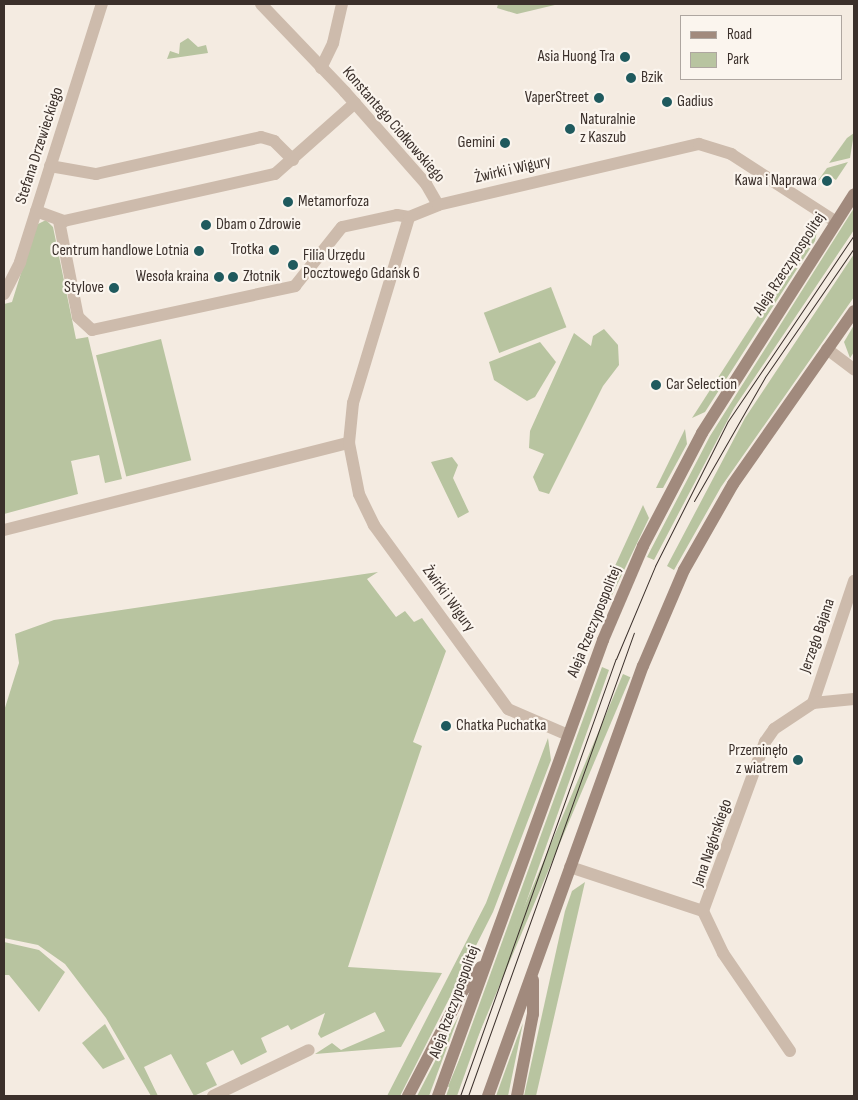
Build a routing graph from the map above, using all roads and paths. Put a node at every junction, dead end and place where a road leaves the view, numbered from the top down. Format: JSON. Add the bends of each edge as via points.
{"nodes":[{"id":1,"x":102,"y":4,"type":"edge"},
{"id":2,"x":261,"y":4,"type":"edge"},
{"id":3,"x":342,"y":4,"type":"edge"},
{"id":4,"x":321,"y":68,"type":"junction"},
{"id":5,"x":355,"y":103,"type":"junction"},
{"id":6,"x":293,"y":160,"type":"junction"},
{"id":7,"x":50,"y":166,"type":"junction"},
{"id":8,"x":854,"y":194,"type":"edge"},
{"id":9,"x":438,"y":205,"type":"junction"},
{"id":10,"x":36,"y":211,"type":"junction"},
{"id":11,"x":409,"y":217,"type":"junction"},
{"id":12,"x":59,"y":221,"type":"junction"},
{"id":13,"x":836,"y":222,"type":"junction"},
{"id":14,"x":4,"y":294,"type":"edge"},
{"id":15,"x":854,"y":311,"type":"edge"},
{"id":16,"x":827,"y":349,"type":"junction"},
{"id":17,"x":854,"y":369,"type":"edge"},
{"id":18,"x":349,"y":443,"type":"junction"},
{"id":19,"x":4,"y":530,"type":"edge"},
{"id":20,"x":854,"y":581,"type":"edge"},
{"id":21,"x":854,"y":699,"type":"edge"},
{"id":22,"x":813,"y":703,"type":"junction"},
{"id":23,"x":568,"y":735,"type":"junction"},
{"id":24,"x":570,"y":867,"type":"junction"},
{"id":25,"x":703,"y":911,"type":"junction"},
{"id":26,"x":488,"y":957,"type":"junction"},
{"id":27,"x":533,"y":971,"type":"junction"},
{"id":28,"x":309,"y":1050,"type":"dead end"},
{"id":29,"x":790,"y":1051,"type":"dead end"},
{"id":30,"x":213,"y":1096,"type":"edge"},
{"id":31,"x":408,"y":1096,"type":"edge"},
{"id":32,"x":438,"y":1096,"type":"edge"},
{"id":33,"x":488,"y":1096,"type":"edge"},
{"id":34,"x":517,"y":1096,"type":"edge"}],
"edges":[{"from":1,"to":7,"type":"street","name":"Stefana Drzewieckiego"},
{"from":2,"to":4,"type":"street","name":"Konstantego Ciołkowskiego"},
{"from":3,"to":4,"type":"street","name":"Konstantego Ciołkowskiego","via":[[333,43]]},
{"from":4,"to":5,"type":"street","name":"Konstantego Ciołkowskiego"},
{"from":5,"to":6,"type":"street"},
{"from":5,"to":9,"type":"street","name":"Konstantego Ciołkowskiego","via":[[426,184]]},
{"from":6,"to":7,"type":"street","via":[[274,141],[261,137],[96,174]]},
{"from":6,"to":12,"type":"street","via":[[275,174]]},
{"from":7,"to":10,"type":"street","name":"Stefana Drzewieckiego"},
{"from":8,"to":13,"type":"main road","name":"Aleja Rzeczypospolitej"},
{"from":9,"to":11,"type":"street","name":"Żwirki i Wigury"},
{"from":9,"to":13,"type":"street","name":"Żwirki i Wigury","via":[[694,144],[731,154]]},
{"from":10,"to":12,"type":"street"},
{"from":10,"to":14,"type":"street","name":"Stefana Drzewieckiego","via":[[12,284]]},
{"from":11,"to":12,"type":"street","via":[[342,227],[333,234],[295,286],[92,330],[78,317]]},
{"from":11,"to":18,"type":"street","name":"Żwirki i Wigury","via":[[353,403]]},
{"from":13,"to":23,"type":"main road","name":"Aleja Rzeczypospolitej","via":[[702,433],[664,503],[603,640]]},
{"from":15,"to":16,"type":"main road"},
{"from":16,"to":17,"type":"street"},
{"from":16,"to":24,"type":"main road","via":[[733,484],[684,570],[643,666]]},
{"from":18,"to":19,"type":"street"},
{"from":18,"to":23,"type":"street","name":"Żwirki i Wigury","via":[[367,514],[501,701],[525,720]]},
{"from":20,"to":22,"type":"street","name":"Jerzego Bajana"},
{"from":21,"to":22,"type":"street","name":"Jana Nagórskiego"},
{"from":22,"to":25,"type":"street","name":"Jana Nagórskiego","via":[[776,727],[765,742]]},
{"from":23,"to":26,"type":"main road","name":"Aleja Rzeczypospolitej"},
{"from":24,"to":25,"type":"street","name":"Jana Nagórskiego"},
{"from":24,"to":27,"type":"main road"},
{"from":25,"to":29,"type":"street","name":"Jana Nagórskiego","via":[[723,953]]},
{"from":26,"to":31,"type":"main road","via":[[462,992]]},
{"from":26,"to":32,"type":"main road","name":"Aleja Rzeczypospolitej"},
{"from":27,"to":33,"type":"main road"},
{"from":27,"to":34,"type":"main road","via":[[533,1014]]},
{"from":28,"to":30,"type":"street"}]}
